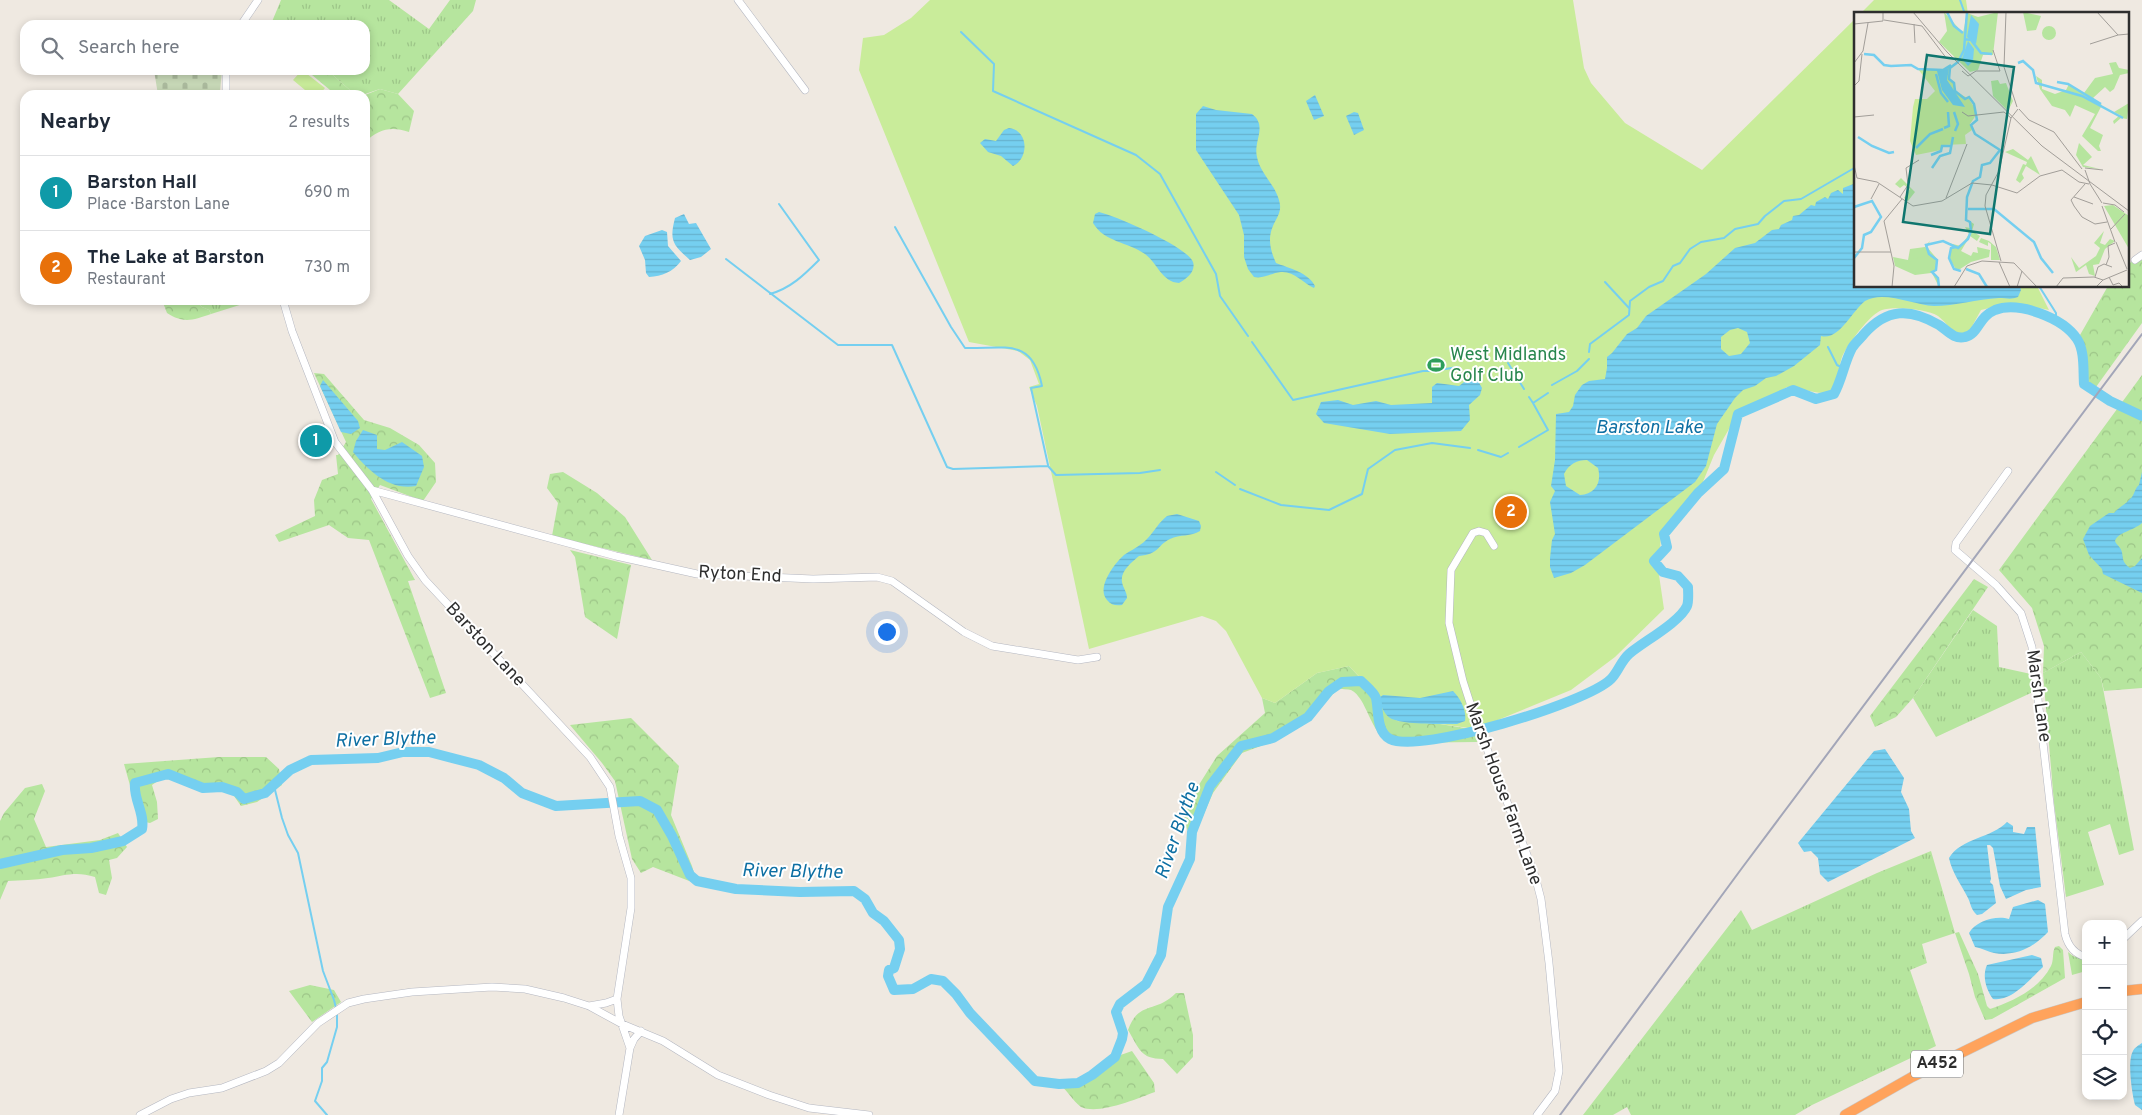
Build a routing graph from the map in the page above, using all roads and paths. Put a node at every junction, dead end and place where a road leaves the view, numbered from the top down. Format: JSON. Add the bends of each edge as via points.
{"nodes":[{"id":1,"x":258,"y":0,"type":"edge"},
{"id":2,"x":738,"y":0,"type":"edge"},
{"id":3,"x":244,"y":20,"type":"edge"},
{"id":4,"x":226,"y":75,"type":"edge"},
{"id":5,"x":226,"y":90,"type":"edge"},
{"id":6,"x":805,"y":90,"type":"dead end"},
{"id":7,"x":2142,"y":255,"type":"edge"},
{"id":8,"x":2135,"y":260,"type":"dead end"},
{"id":9,"x":284,"y":305,"type":"edge"},
{"id":10,"x":2008,"y":471,"type":"dead end"},
{"id":11,"x":372,"y":490,"type":"junction"},
{"id":12,"x":1494,"y":546,"type":"dead end"},
{"id":13,"x":1097,"y":657,"type":"dead end"},
{"id":14,"x":2142,"y":921,"type":"edge"},
{"id":15,"x":2127,"y":934,"type":"edge"},
{"id":16,"x":2082,"y":956,"type":"edge"},
{"id":17,"x":2142,"y":988,"type":"edge"},
{"id":18,"x":2127,"y":990,"type":"edge"},
{"id":19,"x":616,"y":998,"type":"junction"},
{"id":20,"x":2082,"y":1003,"type":"edge"},
{"id":21,"x":589,"y":1006,"type":"junction"},
{"id":22,"x":622,"y":1024,"type":"junction"},
{"id":23,"x":641,"y":1031,"type":"junction"},
{"id":24,"x":630,"y":1048,"type":"junction"},
{"id":25,"x":140,"y":1115,"type":"edge"},
{"id":26,"x":619,"y":1115,"type":"edge"},
{"id":27,"x":869,"y":1115,"type":"edge"},
{"id":28,"x":1537,"y":1115,"type":"edge"},
{"id":29,"x":1845,"y":1115,"type":"edge"}],
"edges":[{"from":1,"to":3,"type":"street"},
{"from":2,"to":6,"type":"street"},
{"from":4,"to":5,"type":"street"},
{"from":7,"to":8,"type":"street"},
{"from":9,"to":11,"type":"street","name":"Barston Lane","via":[[335,442]]},
{"from":10,"to":16,"type":"street","name":"Marsh Lane","via":[[1956,544],[1955,550],[1996,585],[2020,613],[2032,647],[2065,934],[2070,948]]},
{"from":11,"to":13,"type":"street","name":"Ryton End","via":[[616,556],[697,574],[813,579],[877,577],[892,581],[964,632],[992,646],[1078,660]]},
{"from":11,"to":19,"type":"street","name":"Barston Lane","via":[[425,580],[590,757],[610,786],[619,836],[630,869],[632,896]]},
{"from":12,"to":28,"type":"street","name":"Marsh House Farm Lane","via":[[1486,533],[1473,533],[1451,570],[1449,623],[1472,709],[1535,876],[1542,908],[1559,1071],[1555,1091]]},
{"from":14,"to":15,"type":"street"},
{"from":17,"to":18,"type":"highway"},
{"from":19,"to":21,"type":"street"},
{"from":19,"to":22,"type":"street","name":"Barston Lane"},
{"from":20,"to":29,"type":"highway","number":"A452","via":[[2032,1018],[1912,1077]]},
{"from":21,"to":22,"type":"street"},
{"from":21,"to":25,"type":"street","via":[[551,995],[492,987],[364,999],[331,1013],[279,1063],[266,1071],[222,1088],[171,1099]]},
{"from":22,"to":23,"type":"street"},
{"from":22,"to":24,"type":"street","name":"Barston Lane"},
{"from":23,"to":24,"type":"street"},
{"from":23,"to":27,"type":"street","via":[[718,1075],[769,1095],[809,1108]]},
{"from":24,"to":26,"type":"street"}]}
